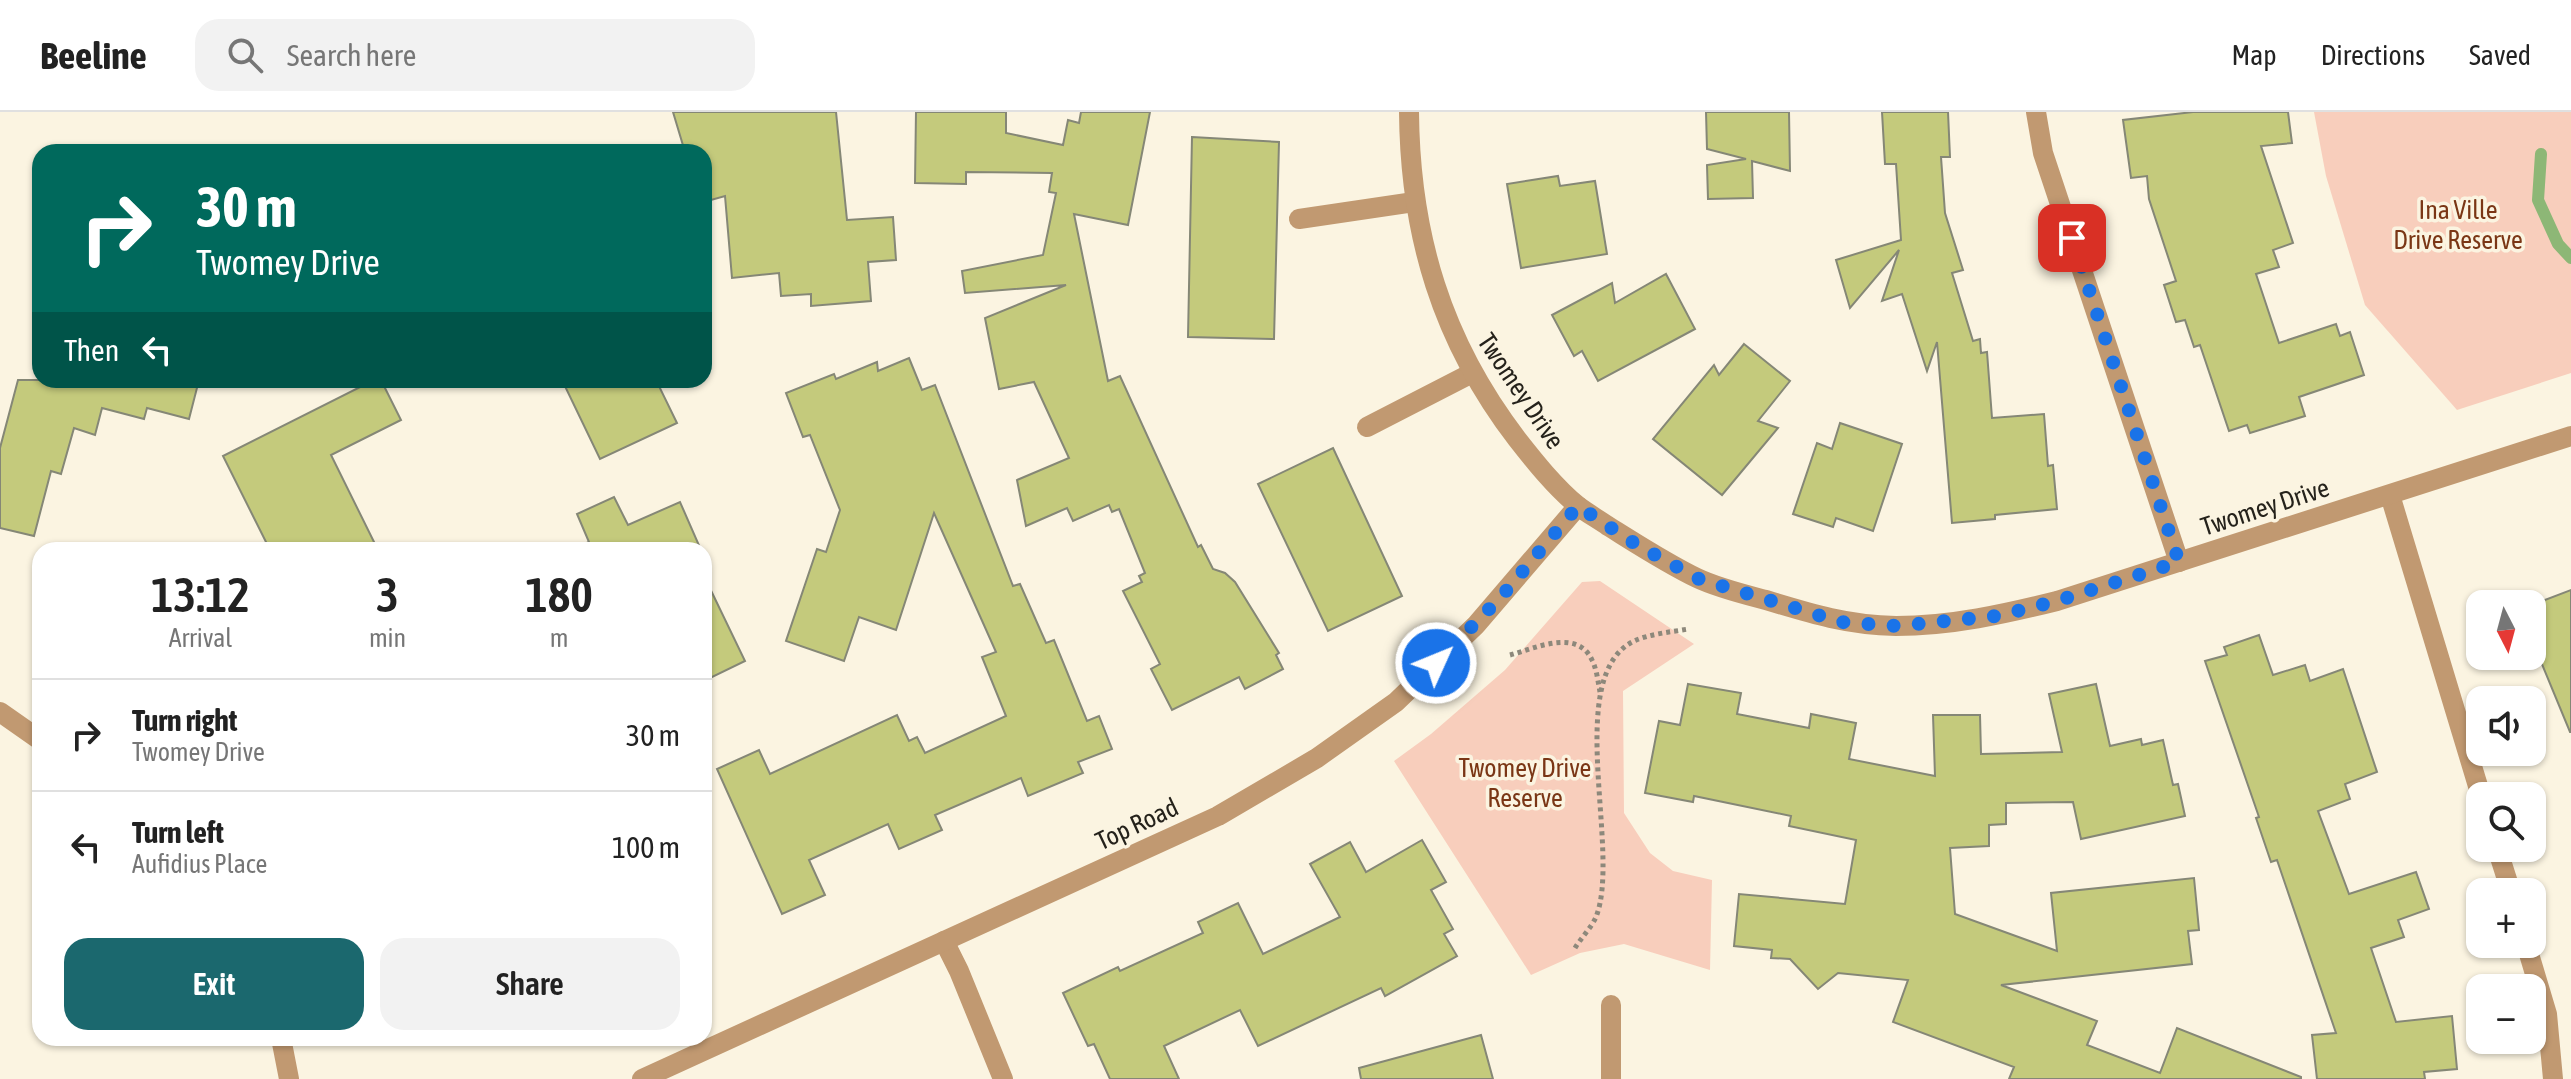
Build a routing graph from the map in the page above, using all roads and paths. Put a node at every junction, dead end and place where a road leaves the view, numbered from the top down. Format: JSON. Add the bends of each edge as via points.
{"nodes":[{"id":1,"x":1409,"y":112,"type":"edge"},
{"id":2,"x":2036,"y":112,"type":"edge"},
{"id":3,"x":1414,"y":202,"type":"junction"},
{"id":4,"x":1299,"y":219,"type":"dead end"},
{"id":5,"x":1472,"y":373,"type":"junction"},
{"id":6,"x":1367,"y":427,"type":"dead end"},
{"id":7,"x":2571,"y":436,"type":"edge"},
{"id":8,"x":2390,"y":495,"type":"junction"},
{"id":9,"x":1578,"y":506,"type":"junction"},
{"id":10,"x":2179,"y":562,"type":"junction"},
{"id":11,"x":1688,"y":629,"type":"dead end"},
{"id":12,"x":1510,"y":655,"type":"dead end"},
{"id":13,"x":1600,"y":693,"type":"junction"},
{"id":14,"x":0,"y":712,"type":"edge"},
{"id":15,"x":32,"y":734,"type":"edge"},
{"id":16,"x":2477,"y":782,"type":"edge"},
{"id":17,"x":944,"y":941,"type":"junction"},
{"id":18,"x":1575,"y":948,"type":"dead end"},
{"id":19,"x":2530,"y":958,"type":"edge"},
{"id":20,"x":1611,"y":1005,"type":"dead end"},
{"id":21,"x":283,"y":1046,"type":"edge"},
{"id":22,"x":289,"y":1079,"type":"edge"},
{"id":23,"x":642,"y":1079,"type":"edge"},
{"id":24,"x":1003,"y":1079,"type":"edge"},
{"id":25,"x":1611,"y":1079,"type":"edge"},
{"id":26,"x":2553,"y":1079,"type":"edge"}],
"edges":[{"from":1,"to":3,"type":"street","name":"Twomey Drive"},
{"from":2,"to":10,"type":"street","via":[[2043,153]]},
{"from":3,"to":4,"type":"street"},
{"from":3,"to":5,"type":"street","name":"Twomey Drive","via":[[1430,275]]},
{"from":5,"to":6,"type":"street"},
{"from":5,"to":9,"type":"street","name":"Twomey Drive","via":[[1537,465]]},
{"from":7,"to":8,"type":"street","name":"Twomey Drive"},
{"from":8,"to":10,"type":"street","name":"Twomey Drive"},
{"from":8,"to":16,"type":"street"},
{"from":9,"to":10,"type":"street","name":"Twomey Drive","via":[[1699,579],[1841,622],[1897,626],[1997,616]]},
{"from":9,"to":17,"type":"street","name":"Top Road","via":[[1476,625],[1396,702],[1317,758],[1218,816]]},
{"from":11,"to":13,"type":"path","via":[[1634,641],[1615,655]]},
{"from":12,"to":13,"type":"path","via":[[1565,641],[1582,646]]},
{"from":13,"to":18,"type":"path","via":[[1596,730],[1603,873],[1596,917]]},
{"from":14,"to":15,"type":"street"},
{"from":17,"to":23,"type":"street","name":"Top Road"},
{"from":17,"to":24,"type":"street"},
{"from":19,"to":26,"type":"street","via":[[2547,1014]]},
{"from":20,"to":25,"type":"street"},
{"from":21,"to":22,"type":"street"}]}
